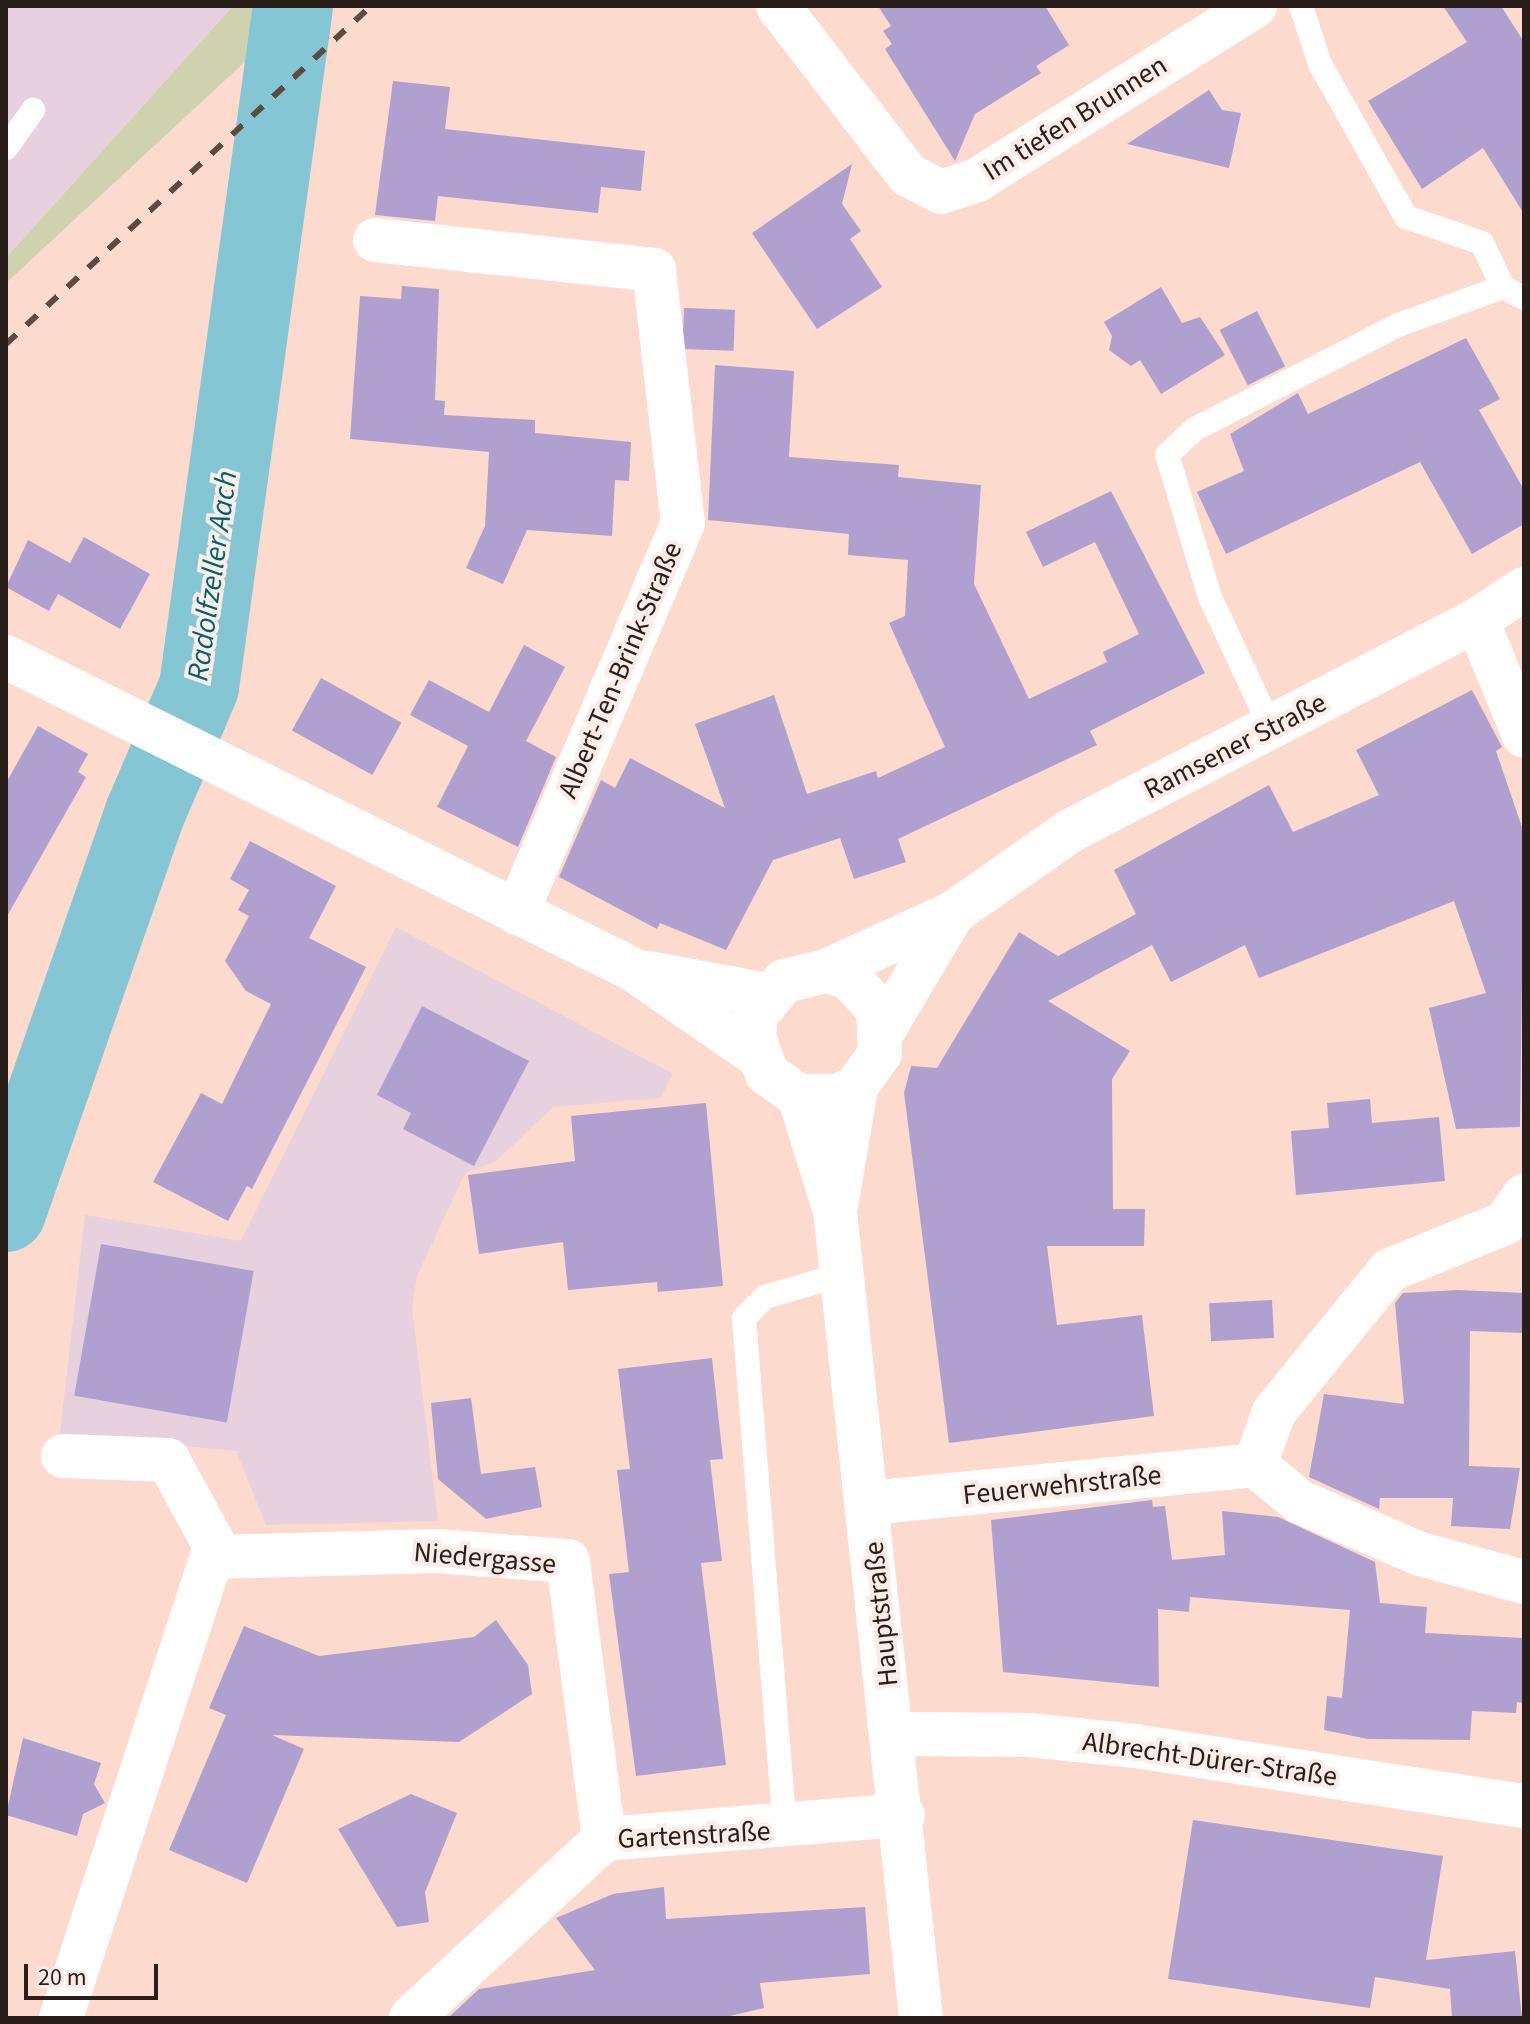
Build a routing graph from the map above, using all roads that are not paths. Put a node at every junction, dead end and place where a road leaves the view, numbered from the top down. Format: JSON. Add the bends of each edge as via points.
{"nodes":[{"id":1,"x":778,"y":6,"type":"edge"},
{"id":2,"x":1255,"y":6,"type":"edge"},
{"id":3,"x":1301,"y":6,"type":"edge"},
{"id":4,"x":33,"y":110,"type":"dead end"},
{"id":5,"x":6,"y":148,"type":"edge"},
{"id":6,"x":375,"y":240,"type":"dead end"},
{"id":7,"x":1514,"y":293,"type":"edge"},
{"id":8,"x":1524,"y":589,"type":"edge"},
{"id":9,"x":1477,"y":620,"type":"junction"},
{"id":10,"x":6,"y":657,"type":"edge"},
{"id":11,"x":1271,"y":728,"type":"junction"},
{"id":12,"x":1524,"y":736,"type":"edge"},
{"id":13,"x":517,"y":913,"type":"junction"},
{"id":14,"x":953,"y":913,"type":"junction"},
{"id":15,"x":634,"y":970,"type":"junction"},
{"id":16,"x":826,"y":971,"type":"junction"},
{"id":17,"x":767,"y":995,"type":"junction"},
{"id":18,"x":883,"y":1031,"type":"junction"},
{"id":19,"x":758,"y":1056,"type":"junction"},
{"id":20,"x":856,"y":1087,"type":"junction"},
{"id":21,"x":799,"y":1096,"type":"junction"},
{"id":22,"x":1524,"y":1196,"type":"edge"},
{"id":23,"x":835,"y":1211,"type":"junction"},
{"id":24,"x":843,"y":1274,"type":"junction"},
{"id":25,"x":63,"y":1456,"type":"dead end"},
{"id":26,"x":1255,"y":1465,"type":"junction"},
{"id":27,"x":869,"y":1503,"type":"junction"},
{"id":28,"x":220,"y":1555,"type":"junction"},
{"id":29,"x":1524,"y":1582,"type":"edge"},
{"id":30,"x":894,"y":1734,"type":"junction"},
{"id":31,"x":1524,"y":1806,"type":"edge"},
{"id":32,"x":903,"y":1815,"type":"junction"},
{"id":33,"x":785,"y":1830,"type":"junction"},
{"id":34,"x":604,"y":1839,"type":"junction"},
{"id":35,"x":61,"y":2018,"type":"edge"},
{"id":36,"x":411,"y":2018,"type":"edge"},
{"id":37,"x":921,"y":2018,"type":"edge"}],
"edges":[{"from":1,"to":2,"type":"street","name":"Im tiefen Brunnen","via":[[908,175],[941,192],[977,180]]},
{"from":3,"to":7,"type":"lane","via":[[1320,64],[1406,217],[1482,243]]},
{"from":4,"to":5,"type":"lane"},
{"from":6,"to":13,"type":"street","name":"Albert-Ten-Brink-Straße","via":[[654,270],[683,523]]},
{"from":7,"to":11,"type":"lane","via":[[1335,353],[1299,381],[1195,429],[1167,455],[1210,597]]},
{"from":8,"to":9,"type":"street","name":"Ramsener Straße"},
{"from":9,"to":11,"type":"street","name":"Ramsener Straße"},
{"from":9,"to":12,"type":"street"},
{"from":10,"to":13,"type":"street","via":[[132,715]]},
{"from":11,"to":14,"type":"street","name":"Ramsener Straße","via":[[1070,831]]},
{"from":13,"to":15,"type":"street"},
{"from":14,"to":16,"type":"street","name":"Ramsener Straße"},
{"from":14,"to":18,"type":"street","name":"Ramsener Straße"},
{"from":15,"to":17,"type":"street"},
{"from":15,"to":19,"type":"street"},
{"from":16,"to":17,"type":"street","via":[[804,972]]},
{"from":16,"to":18,"type":"street","via":[[865,991]]},
{"from":17,"to":19,"type":"street","via":[[756,1015]]},
{"from":18,"to":20,"type":"street","via":[[880,1053]]},
{"from":19,"to":21,"type":"street","via":[[767,1074]]},
{"from":20,"to":21,"type":"street","via":[[838,1096]]},
{"from":20,"to":23,"type":"street"},
{"from":21,"to":23,"type":"street"},
{"from":22,"to":26,"type":"street","via":[[1505,1223],[1390,1270],[1274,1412]]},
{"from":23,"to":24,"type":"street","name":"Hauptstraße"},
{"from":24,"to":27,"type":"street","name":"Hauptstraße"},
{"from":24,"to":33,"type":"lane","via":[[765,1297],[744,1318]]},
{"from":25,"to":28,"type":"street","via":[[168,1460]]},
{"from":26,"to":27,"type":"street","name":"Feuerwehrstraße"},
{"from":26,"to":29,"type":"street","via":[[1300,1502],[1420,1554]]},
{"from":27,"to":30,"type":"street","name":"Hauptstraße"},
{"from":28,"to":34,"type":"street","name":"Niedergasse","via":[[437,1551],[568,1561]]},
{"from":28,"to":35,"type":"street","via":[[212,1557]]},
{"from":30,"to":31,"type":"street","name":"Albrecht-Dürer-Straße","via":[[1029,1735],[1135,1746]]},
{"from":30,"to":32,"type":"street","name":"Hauptstraße"},
{"from":32,"to":33,"type":"street","name":"Gartenstraße"},
{"from":32,"to":37,"type":"street","name":"Hauptstraße"},
{"from":33,"to":34,"type":"street","name":"Gartenstraße"},
{"from":34,"to":36,"type":"street","name":"Gartenstraße"}]}
